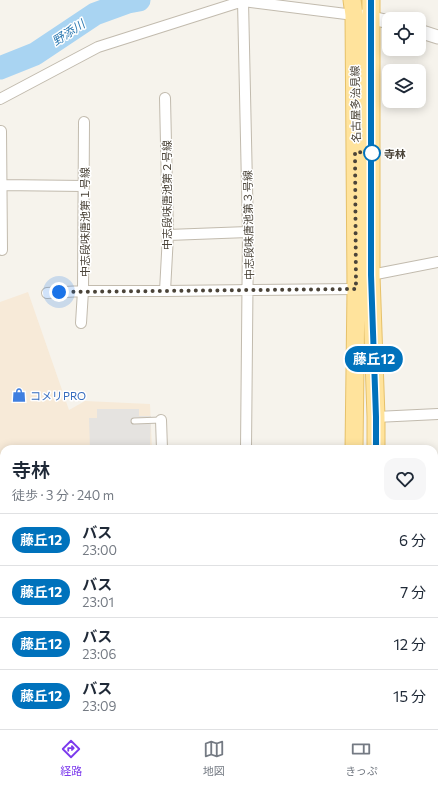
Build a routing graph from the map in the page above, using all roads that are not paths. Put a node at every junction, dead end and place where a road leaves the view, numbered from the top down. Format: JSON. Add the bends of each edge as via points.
{"nodes":[{"id":1,"x":371,"y":0,"type":"edge"},
{"id":2,"x":243,"y":1,"type":"edge"},
{"id":3,"x":353,"y":7,"type":"edge"},
{"id":4,"x":372,"y":17,"type":"junction"},
{"id":5,"x":382,"y":20,"type":"edge"},
{"id":6,"x":426,"y":33,"type":"edge"},
{"id":7,"x":438,"y":37,"type":"edge"},
{"id":8,"x":165,"y":98,"type":"dead end"},
{"id":9,"x":0,"y":99,"type":"edge"},
{"id":10,"x":84,"y":122,"type":"dead end"},
{"id":11,"x":0,"y":131,"type":"edge"},
{"id":12,"x":0,"y":185,"type":"edge"},
{"id":13,"x":84,"y":186,"type":"junction"},
{"id":14,"x":248,"y":232,"type":"junction"},
{"id":15,"x":168,"y":235,"type":"junction"},
{"id":16,"x":2,"y":250,"type":"dead end"},
{"id":17,"x":438,"y":262,"type":"edge"},
{"id":18,"x":371,"y":275,"type":"junction"},
{"id":19,"x":356,"y":289,"type":"junction"},
{"id":20,"x":248,"y":290,"type":"junction"},
{"id":21,"x":83,"y":291,"type":"junction"},
{"id":22,"x":165,"y":292,"type":"junction"},
{"id":23,"x":47,"y":293,"type":"dead end"},
{"id":24,"x":81,"y":323,"type":"dead end"},
{"id":25,"x":438,"y":414,"type":"edge"},
{"id":26,"x":376,"y":417,"type":"junction"},
{"id":27,"x":161,"y":420,"type":"joint"},
{"id":28,"x":134,"y":421,"type":"dead end"},
{"id":29,"x":162,"y":445,"type":"edge"},
{"id":30,"x":246,"y":445,"type":"edge"},
{"id":31,"x":354,"y":445,"type":"edge"},
{"id":32,"x":376,"y":445,"type":"edge"}],
"edges":[{"from":1,"to":4,"type":"main road","name":"名古屋多治見線"},
{"from":2,"to":3,"type":"street"},
{"from":2,"to":9,"type":"street","via":[[98,47]]},
{"from":2,"to":14,"type":"street","name":"中志段味唐池第３号線"},
{"from":3,"to":4,"type":"street"},
{"from":3,"to":19,"type":"main road","name":"名古屋多治見線"},
{"from":4,"to":5,"type":"street"},
{"from":4,"to":18,"type":"main road","name":"名古屋多治見線"},
{"from":6,"to":7,"type":"street"},
{"from":8,"to":15,"type":"street","name":"中志段味唐池第２号線"},
{"from":10,"to":13,"type":"street","name":"中志段味唐池第１号線"},
{"from":11,"to":12,"type":"street"},
{"from":12,"to":13,"type":"street"},
{"from":12,"to":16,"type":"street"},
{"from":13,"to":21,"type":"street","name":"中志段味唐池第１号線"},
{"from":14,"to":15,"type":"street"},
{"from":14,"to":20,"type":"street","name":"中志段味唐池第３号線"},
{"from":15,"to":22,"type":"street","name":"中志段味唐池第２号線"},
{"from":17,"to":18,"type":"street"},
{"from":18,"to":26,"type":"main road","name":"名古屋多治見線"},
{"from":19,"to":20,"type":"street"},
{"from":19,"to":31,"type":"main road","name":"名古屋多治見線"},
{"from":20,"to":22,"type":"street"},
{"from":20,"to":30,"type":"street","name":"中志段味唐池第３号線"},
{"from":21,"to":22,"type":"street"},
{"from":21,"to":23,"type":"street"},
{"from":21,"to":24,"type":"street","name":"中志段味唐池第１号線"},
{"from":25,"to":26,"type":"street"},
{"from":26,"to":32,"type":"main road","name":"名古屋多治見線"},
{"from":27,"to":28,"type":"lane"},
{"from":27,"to":29,"type":"street"}]}
